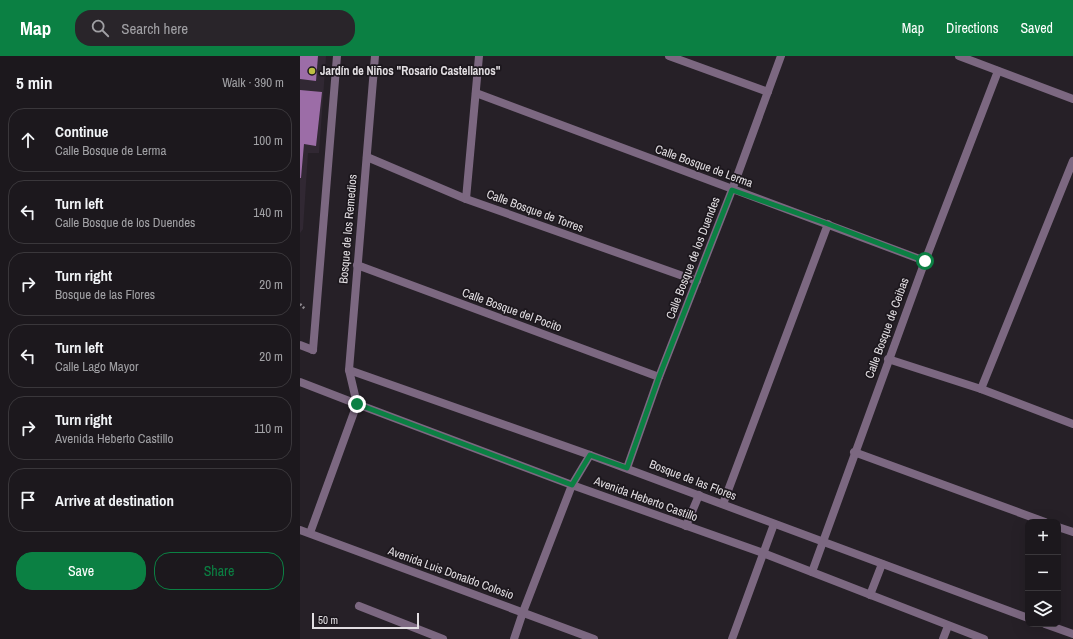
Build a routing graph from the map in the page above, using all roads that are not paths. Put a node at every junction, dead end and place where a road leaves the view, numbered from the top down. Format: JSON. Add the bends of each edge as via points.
{"nodes":[{"id":1,"x":337,"y":56,"type":"edge"},
{"id":2,"x":376,"y":56,"type":"edge"},
{"id":3,"x":479,"y":56,"type":"edge"},
{"id":4,"x":669,"y":56,"type":"edge"},
{"id":5,"x":782,"y":56,"type":"edge"},
{"id":6,"x":959,"y":56,"type":"edge"},
{"id":7,"x":998,"y":71,"type":"junction"},
{"id":8,"x":768,"y":92,"type":"junction"},
{"id":9,"x":476,"y":93,"type":"junction"},
{"id":10,"x":1073,"y":99,"type":"edge"},
{"id":11,"x":367,"y":157,"type":"junction"},
{"id":12,"x":1073,"y":161,"type":"edge"},
{"id":13,"x":732,"y":190,"type":"junction"},
{"id":14,"x":466,"y":199,"type":"junction"},
{"id":15,"x":828,"y":224,"type":"junction"},
{"id":16,"x":925,"y":261,"type":"junction"},
{"id":17,"x":357,"y":265,"type":"junction"},
{"id":18,"x":697,"y":281,"type":"junction"},
{"id":19,"x":300,"y":345,"type":"edge"},
{"id":20,"x":888,"y":359,"type":"junction"},
{"id":21,"x":349,"y":370,"type":"junction"},
{"id":22,"x":659,"y":377,"type":"junction"},
{"id":23,"x":300,"y":382,"type":"edge"},
{"id":24,"x":981,"y":389,"type":"junction"},
{"id":25,"x":357,"y":404,"type":"junction"},
{"id":26,"x":1073,"y":424,"type":"edge"},
{"id":27,"x":854,"y":452,"type":"junction"},
{"id":28,"x":590,"y":455,"type":"junction"},
{"id":29,"x":627,"y":468,"type":"junction"},
{"id":30,"x":572,"y":485,"type":"junction"},
{"id":31,"x":699,"y":495,"type":"junction"},
{"id":32,"x":723,"y":504,"type":"junction"},
{"id":33,"x":1037,"y":519,"type":"edge"},
{"id":34,"x":774,"y":524,"type":"junction"},
{"id":35,"x":686,"y":526,"type":"junction"},
{"id":36,"x":1061,"y":528,"type":"edge"},
{"id":37,"x":300,"y":530,"type":"edge"},
{"id":38,"x":1073,"y":532,"type":"edge"},
{"id":39,"x":310,"y":533,"type":"junction"},
{"id":40,"x":822,"y":542,"type":"junction"},
{"id":41,"x":764,"y":552,"type":"junction"},
{"id":42,"x":882,"y":564,"type":"junction"},
{"id":43,"x":812,"y":572,"type":"junction"},
{"id":44,"x":870,"y":595,"type":"junction"},
{"id":45,"x":359,"y":606,"type":"dead end"},
{"id":46,"x":523,"y":612,"type":"junction"},
{"id":47,"x":1025,"y":617,"type":"edge"},
{"id":48,"x":948,"y":626,"type":"junction"},
{"id":49,"x":1053,"y":627,"type":"edge"},
{"id":50,"x":572,"y":630,"type":"junction"},
{"id":51,"x":1073,"y":634,"type":"edge"},
{"id":52,"x":443,"y":639,"type":"edge"},
{"id":53,"x":514,"y":639,"type":"edge"},
{"id":54,"x":568,"y":639,"type":"edge"},
{"id":55,"x":594,"y":639,"type":"edge"},
{"id":56,"x":732,"y":639,"type":"edge"},
{"id":57,"x":943,"y":639,"type":"edge"},
{"id":58,"x":984,"y":639,"type":"edge"}],
"edges":[{"from":1,"to":19,"type":"street","via":[[313,350]]},
{"from":2,"to":11,"type":"street","name":"Bosque de los Remedios"},
{"from":3,"to":9,"type":"street"},
{"from":4,"to":8,"type":"street"},
{"from":5,"to":8,"type":"street","name":"Calle Bosque de los Duendes"},
{"from":6,"to":7,"type":"street"},
{"from":7,"to":10,"type":"street"},
{"from":7,"to":16,"type":"street","name":"Calle Bosque de Ceibas"},
{"from":8,"to":13,"type":"street","name":"Calle Bosque de los Duendes"},
{"from":9,"to":13,"type":"street","name":"Calle Bosque de Lerma"},
{"from":9,"to":14,"type":"street"},
{"from":11,"to":14,"type":"street","name":"Calle Bosque de Torres"},
{"from":11,"to":17,"type":"street","name":"Bosque de los Remedios"},
{"from":12,"to":24,"type":"street"},
{"from":13,"to":15,"type":"street","name":"Calle Bosque de Lerma"},
{"from":13,"to":18,"type":"street","name":"Calle Bosque de los Duendes"},
{"from":14,"to":18,"type":"street","name":"Calle Bosque de Torres"},
{"from":15,"to":16,"type":"street","name":"Calle Bosque de Lerma"},
{"from":15,"to":32,"type":"street"},
{"from":16,"to":20,"type":"street","name":"Calle Bosque de Ceibas"},
{"from":17,"to":21,"type":"street","name":"Bosque de los Remedios"},
{"from":17,"to":22,"type":"street","name":"Calle Bosque del Pocito"},
{"from":18,"to":22,"type":"street","name":"Calle Bosque de los Duendes"},
{"from":20,"to":24,"type":"street"},
{"from":20,"to":27,"type":"street","name":"Calle Bosque de Ceibas"},
{"from":21,"to":25,"type":"street","name":"Bosque de los Remedios"},
{"from":21,"to":28,"type":"street","name":"Bosque de las Flores"},
{"from":22,"to":29,"type":"street","name":"Calle Bosque de los Duendes"},
{"from":23,"to":25,"type":"street","name":"Avenida Heberto Castillo"},
{"from":24,"to":26,"type":"street"},
{"from":25,"to":30,"type":"street","name":"Avenida Heberto Castillo"},
{"from":25,"to":39,"type":"street"},
{"from":27,"to":33,"type":"street"},
{"from":27,"to":40,"type":"street","name":"Calle Bosque de Ceibas"},
{"from":28,"to":29,"type":"street","name":"Bosque de las Flores"},
{"from":28,"to":30,"type":"street"},
{"from":29,"to":31,"type":"street","name":"Bosque de las Flores"},
{"from":30,"to":35,"type":"street","name":"Avenida Heberto Castillo"},
{"from":30,"to":46,"type":"street"},
{"from":31,"to":32,"type":"street","name":"Bosque de las Flores"},
{"from":31,"to":35,"type":"street"},
{"from":32,"to":34,"type":"street","name":"Bosque de las Flores"},
{"from":34,"to":40,"type":"street","name":"Bosque de las Flores"},
{"from":34,"to":41,"type":"street"},
{"from":35,"to":41,"type":"street","name":"Avenida Heberto Castillo"},
{"from":36,"to":38,"type":"street"},
{"from":37,"to":39,"type":"street","name":"Avenida Luis Donaldo Colosio"},
{"from":39,"to":46,"type":"street","name":"Avenida Luis Donaldo Colosio"},
{"from":40,"to":42,"type":"street","name":"Bosque de las Flores"},
{"from":40,"to":43,"type":"street","name":"Calle Bosque de Ceibas"},
{"from":41,"to":43,"type":"street","name":"Avenida Heberto Castillo"},
{"from":41,"to":56,"type":"street"},
{"from":42,"to":44,"type":"street"},
{"from":42,"to":47,"type":"street","name":"Bosque de las Flores"},
{"from":43,"to":44,"type":"street","name":"Avenida Heberto Castillo"},
{"from":44,"to":48,"type":"street","name":"Avenida Heberto Castillo"},
{"from":45,"to":52,"type":"street"},
{"from":46,"to":50,"type":"street","name":"Avenida Luis Donaldo Colosio"},
{"from":46,"to":53,"type":"street"},
{"from":48,"to":57,"type":"street"},
{"from":48,"to":58,"type":"street","name":"Avenida Heberto Castillo"},
{"from":49,"to":51,"type":"street"},
{"from":50,"to":54,"type":"street"},
{"from":50,"to":55,"type":"street","name":"Avenida Luis Donaldo Colosio"}]}
